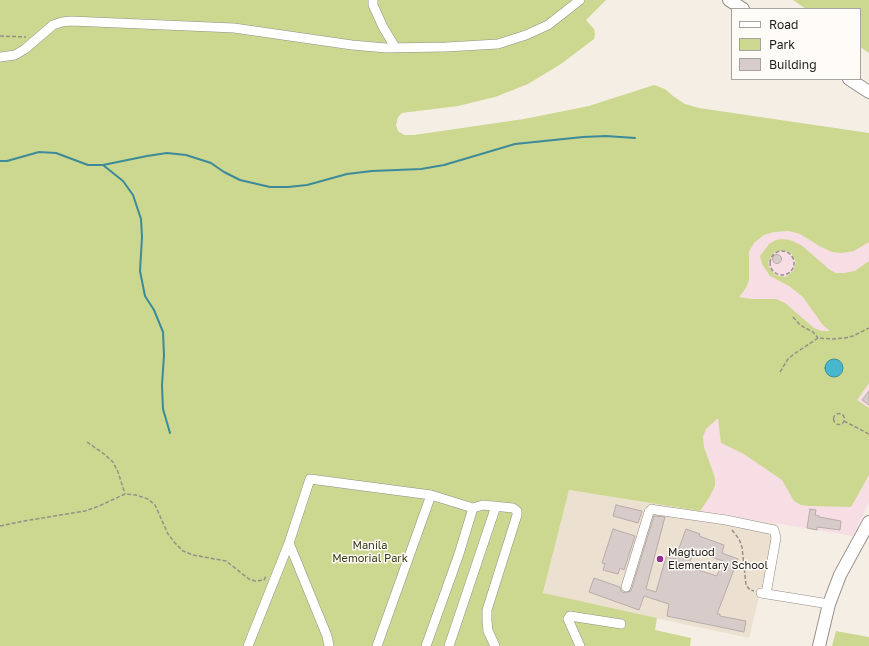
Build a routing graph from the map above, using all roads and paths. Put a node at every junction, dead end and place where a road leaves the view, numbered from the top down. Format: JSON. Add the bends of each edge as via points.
{"nodes":[{"id":1,"x":373,"y":0,"type":"edge"},
{"id":2,"x":580,"y":0,"type":"edge"},
{"id":3,"x":729,"y":0,"type":"edge"},
{"id":4,"x":741,"y":8,"type":"edge"},
{"id":5,"x":0,"y":36,"type":"edge"},
{"id":6,"x":39,"y":37,"type":"junction"},
{"id":7,"x":395,"y":48,"type":"junction"},
{"id":8,"x":0,"y":58,"type":"edge"},
{"id":9,"x":851,"y":80,"type":"edge"},
{"id":10,"x":869,"y":92,"type":"edge"},
{"id":11,"x":792,"y":271,"type":"joint"},
{"id":12,"x":793,"y":317,"type":"dead end"},
{"id":13,"x":869,"y":328,"type":"edge"},
{"id":14,"x":818,"y":338,"type":"junction"},
{"id":15,"x":780,"y":372,"type":"dead end"},
{"id":16,"x":844,"y":421,"type":"junction"},
{"id":17,"x":869,"y":434,"type":"edge"},
{"id":18,"x":87,"y":442,"type":"dead end"},
{"id":19,"x":125,"y":494,"type":"junction"},
{"id":20,"x":431,"y":495,"type":"junction"},
{"id":21,"x":496,"y":506,"type":"junction"},
{"id":22,"x":473,"y":508,"type":"junction"},
{"id":23,"x":726,"y":520,"type":"junction"},
{"id":24,"x":869,"y":522,"type":"edge"},
{"id":25,"x":0,"y":526,"type":"edge"},
{"id":26,"x":289,"y":543,"type":"junction"},
{"id":27,"x":267,"y":576,"type":"dead end"},
{"id":28,"x":626,"y":587,"type":"dead end"},
{"id":29,"x":763,"y":593,"type":"junction"},
{"id":30,"x":828,"y":604,"type":"junction"},
{"id":31,"x":620,"y":624,"type":"dead end"},
{"id":32,"x":248,"y":646,"type":"edge"},
{"id":33,"x":330,"y":646,"type":"edge"},
{"id":34,"x":377,"y":646,"type":"edge"},
{"id":35,"x":426,"y":646,"type":"edge"},
{"id":36,"x":449,"y":646,"type":"edge"},
{"id":37,"x":495,"y":646,"type":"edge"},
{"id":38,"x":580,"y":646,"type":"edge"},
{"id":39,"x":819,"y":646,"type":"edge"}],
"edges":[{"from":1,"to":7,"type":"street","via":[[383,27]]},
{"from":2,"to":7,"type":"street","via":[[548,25],[498,44]]},
{"from":3,"to":4,"type":"main road"},
{"from":5,"to":6,"type":"path"},
{"from":6,"to":7,"type":"street","via":[[53,25],[70,21],[234,28],[352,45]]},
{"from":6,"to":8,"type":"street","via":[[15,55]]},
{"from":9,"to":10,"type":"main road"},
{"from":11,"to":11,"type":"path","via":[[795,262],[790,254],[782,251],[773,254],[769,262],[775,274],[784,276]]},
{"from":12,"to":14,"type":"path"},
{"from":13,"to":14,"type":"path","via":[[845,338]]},
{"from":14,"to":15,"type":"path","via":[[788,359]]},
{"from":16,"to":16,"type":"path","via":[[841,424],[836,423],[835,415],[841,413]]},
{"from":16,"to":17,"type":"path"},
{"from":18,"to":19,"type":"path","via":[[113,462]]},
{"from":19,"to":25,"type":"path","via":[[85,511]]},
{"from":19,"to":27,"type":"path","via":[[148,499],[155,506],[168,534],[183,551],[226,561],[255,581],[264,580]]},
{"from":20,"to":22,"type":"street"},
{"from":20,"to":26,"type":"street","via":[[310,479]]},
{"from":20,"to":34,"type":"street"},
{"from":21,"to":22,"type":"street","via":[[484,505]]},
{"from":21,"to":36,"type":"street"},
{"from":21,"to":37,"type":"street","via":[[516,509],[517,515],[487,610],[488,631]]},
{"from":22,"to":35,"type":"street"},
{"from":23,"to":28,"type":"street","via":[[650,510]]},
{"from":23,"to":29,"type":"path","via":[[742,547],[746,585],[750,590]]},
{"from":23,"to":29,"type":"street","via":[[774,530],[776,538]]},
{"from":24,"to":30,"type":"main road","via":[[840,575]]},
{"from":26,"to":32,"type":"street"},
{"from":26,"to":33,"type":"street"},
{"from":29,"to":30,"type":"street"},
{"from":30,"to":39,"type":"main road"},
{"from":31,"to":38,"type":"street","via":[[570,616],[568,619]]}]}
